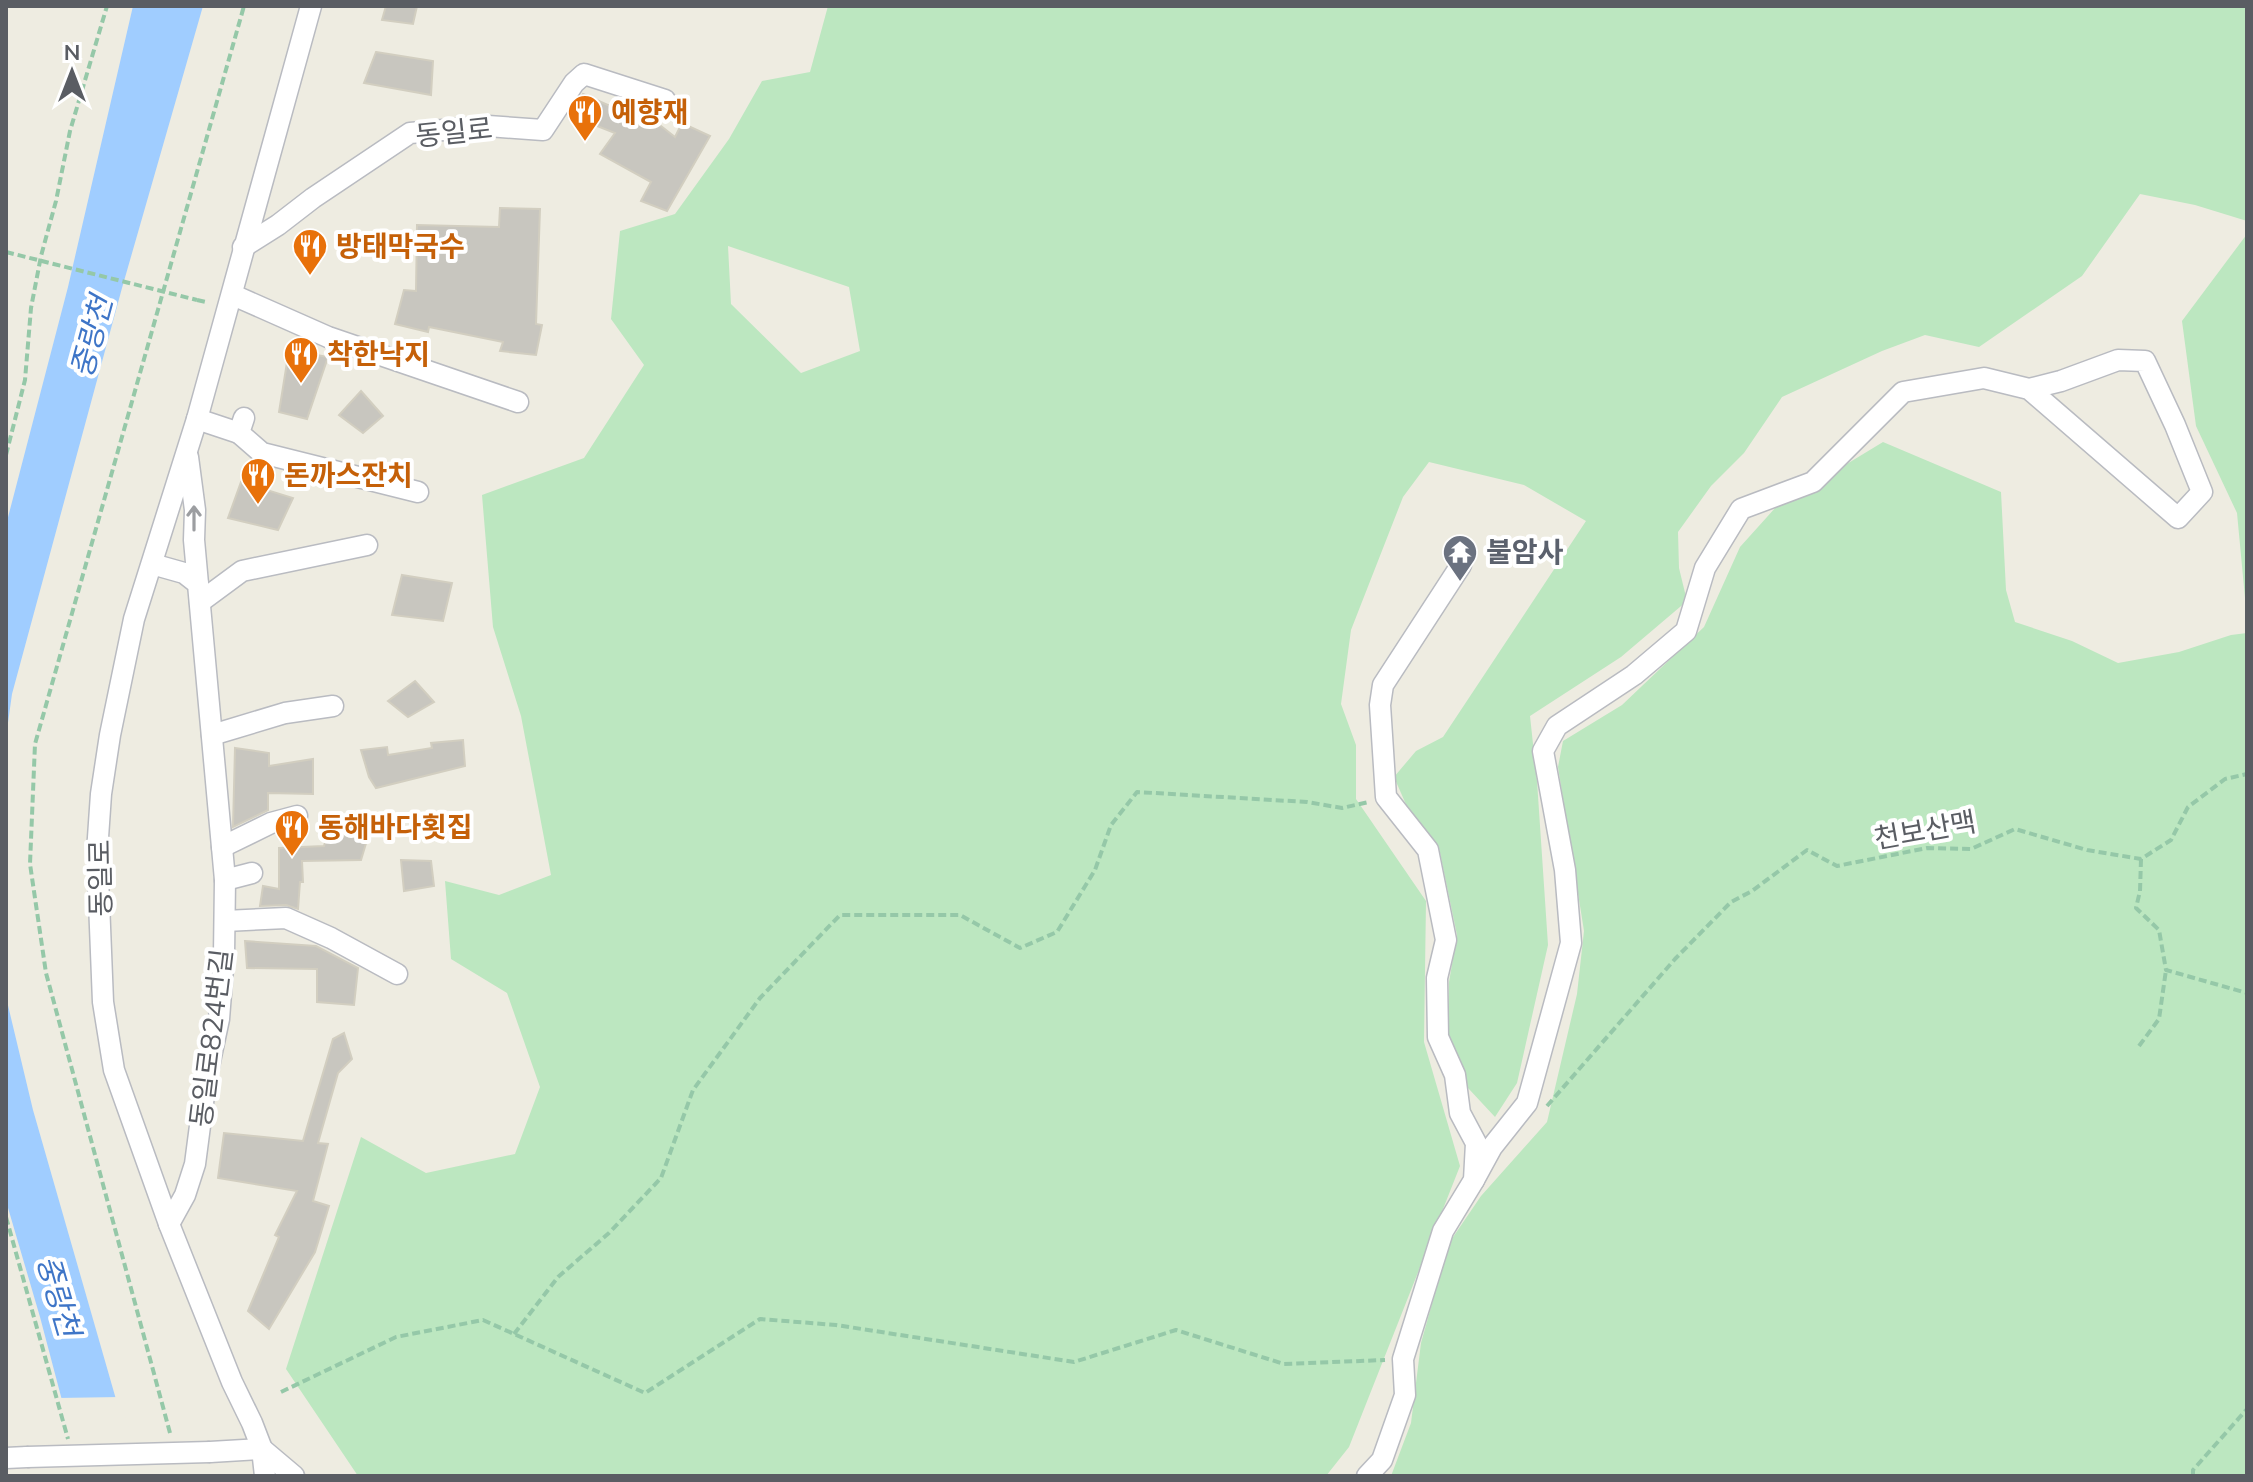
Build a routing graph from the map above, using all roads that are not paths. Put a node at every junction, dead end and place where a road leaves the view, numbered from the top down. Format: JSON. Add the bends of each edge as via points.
{"nodes":[{"id":1,"x":311,"y":6,"type":"edge"},
{"id":2,"x":665,"y":100,"type":"dead end"},
{"id":3,"x":243,"y":247,"type":"junction"},
{"id":4,"x":233,"y":295,"type":"junction"},
{"id":5,"x":2029,"y":389,"type":"junction"},
{"id":6,"x":518,"y":402,"type":"dead end"},
{"id":7,"x":197,"y":419,"type":"junction"},
{"id":8,"x":187,"y":451,"type":"junction"},
{"id":9,"x":418,"y":492,"type":"dead end"},
{"id":10,"x":367,"y":545,"type":"dead end"},
{"id":11,"x":152,"y":564,"type":"junction"},
{"id":12,"x":1461,"y":565,"type":"dead end"},
{"id":13,"x":199,"y":593,"type":"junction"},
{"id":14,"x":333,"y":706,"type":"dead end"},
{"id":15,"x":212,"y":735,"type":"junction"},
{"id":16,"x":297,"y":816,"type":"dead end"},
{"id":17,"x":222,"y":847,"type":"junction"},
{"id":18,"x":252,"y":873,"type":"dead end"},
{"id":19,"x":225,"y":880,"type":"junction"},
{"id":20,"x":225,"y":921,"type":"junction"},
{"id":21,"x":397,"y":974,"type":"dead end"},
{"id":22,"x":1474,"y":1180,"type":"junction"},
{"id":23,"x":169,"y":1224,"type":"junction"},
{"id":24,"x":262,"y":1449,"type":"junction"},
{"id":25,"x":6,"y":1458,"type":"edge"},
{"id":26,"x":265,"y":1476,"type":"edge"},
{"id":27,"x":294,"y":1476,"type":"edge"},
{"id":28,"x":1367,"y":1476,"type":"edge"}],
"edges":[{"from":1,"to":3,"type":"street","name":"동일로"},
{"from":2,"to":3,"type":"street","name":"동일로","via":[[584,74],[543,130],[488,126],[410,133]]},
{"from":3,"to":4,"type":"street","name":"동일로"},
{"from":4,"to":6,"type":"street","via":[[328,337]]},
{"from":4,"to":7,"type":"street","name":"동일로"},
{"from":5,"to":5,"type":"street","via":[[2118,360],[2145,361],[2202,492],[2178,518]]},
{"from":5,"to":22,"type":"street","via":[[1984,378],[1903,392],[1813,482],[1741,509],[1705,568],[1686,631],[1634,675],[1557,726],[1543,751],[1565,870],[1571,943],[1527,1103]]},
{"from":7,"to":8,"type":"street","name":"동일로"},
{"from":7,"to":9,"type":"street","via":[[242,425],[262,453]]},
{"from":8,"to":11,"type":"street","name":"동일로"},
{"from":13,"to":8,"type":"street","name":"동일로824번길","one_way":true},
{"from":10,"to":13,"type":"street","via":[[242,571]]},
{"from":11,"to":13,"type":"street","via":[[184,573]]},
{"from":11,"to":23,"type":"street","name":"동일로","via":[[134,619],[110,735],[97,852],[103,1002],[114,1070]]},
{"from":12,"to":22,"type":"street","via":[[1383,685],[1380,705],[1386,797],[1428,850],[1446,940],[1437,978],[1438,1037],[1455,1075],[1460,1113],[1476,1143]]},
{"from":13,"to":15,"type":"street","name":"동일로824번길"},
{"from":14,"to":15,"type":"street","via":[[285,713]]},
{"from":15,"to":17,"type":"street","name":"동일로824번길"},
{"from":16,"to":17,"type":"street"},
{"from":17,"to":19,"type":"street","name":"동일로824번길"},
{"from":18,"to":19,"type":"street"},
{"from":19,"to":20,"type":"street","name":"동일로824번길"},
{"from":20,"to":21,"type":"street","via":[[286,918]]},
{"from":20,"to":23,"type":"street","name":"동일로824번길","via":[[219,1019],[195,1164]]},
{"from":22,"to":28,"type":"street","via":[[1443,1231],[1403,1359],[1405,1395],[1382,1460]]},
{"from":23,"to":24,"type":"street","name":"동일로"},
{"from":24,"to":25,"type":"street","bridge":true},
{"from":24,"to":26,"type":"street","name":"동일로"},
{"from":24,"to":27,"type":"street","name":"동일로"}]}
